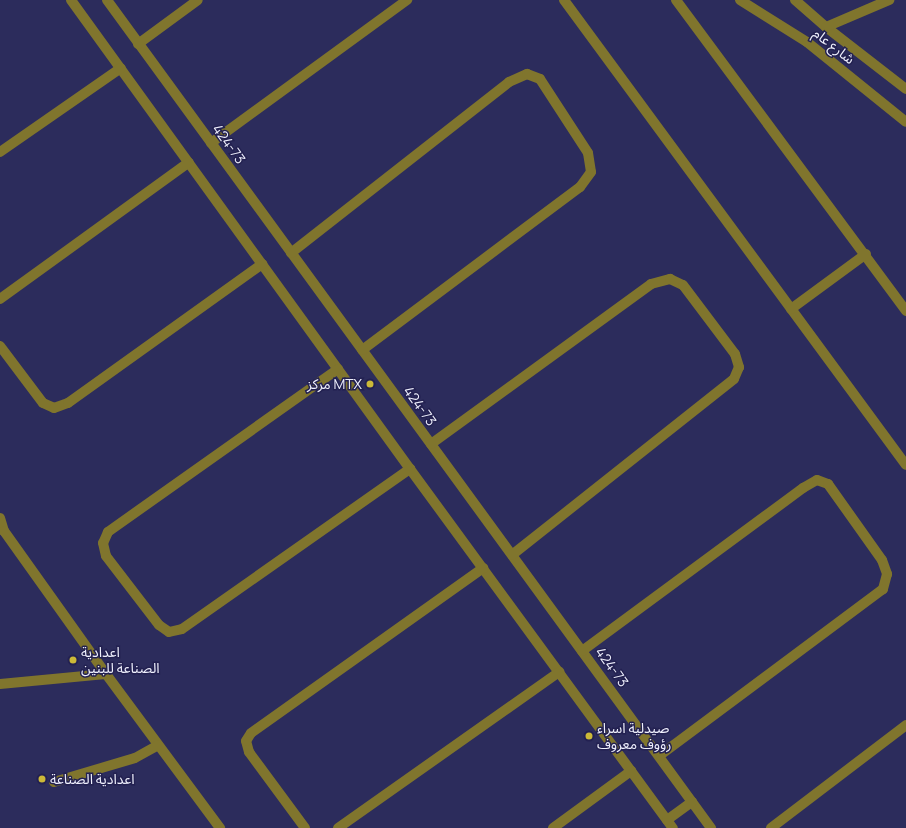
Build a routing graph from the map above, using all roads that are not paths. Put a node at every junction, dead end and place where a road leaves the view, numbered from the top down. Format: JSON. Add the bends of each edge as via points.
{"nodes":[{"id":1,"x":71,"y":0,"type":"edge"},
{"id":2,"x":107,"y":0,"type":"edge"},
{"id":3,"x":198,"y":0,"type":"edge"},
{"id":4,"x":407,"y":0,"type":"edge"},
{"id":5,"x":564,"y":0,"type":"edge"},
{"id":6,"x":676,"y":0,"type":"edge"},
{"id":7,"x":740,"y":0,"type":"edge"},
{"id":8,"x":795,"y":0,"type":"edge"},
{"id":9,"x":889,"y":0,"type":"edge"},
{"id":10,"x":826,"y":27,"type":"junction"},
{"id":11,"x":138,"y":44,"type":"junction"},
{"id":12,"x":121,"y":68,"type":"junction"},
{"id":13,"x":906,"y":89,"type":"edge"},
{"id":14,"x":906,"y":122,"type":"edge"},
{"id":15,"x":211,"y":143,"type":"junction"},
{"id":16,"x":0,"y":152,"type":"edge"},
{"id":17,"x":189,"y":162,"type":"junction"},
{"id":18,"x":291,"y":252,"type":"junction"},
{"id":19,"x":866,"y":254,"type":"junction"},
{"id":20,"x":262,"y":264,"type":"junction"},
{"id":21,"x":0,"y":299,"type":"edge"},
{"id":22,"x":791,"y":309,"type":"junction"},
{"id":23,"x":906,"y":311,"type":"edge"},
{"id":24,"x":0,"y":346,"type":"edge"},
{"id":25,"x":362,"y":350,"type":"junction"},
{"id":26,"x":338,"y":368,"type":"junction"},
{"id":27,"x":431,"y":444,"type":"junction"},
{"id":28,"x":906,"y":465,"type":"edge"},
{"id":29,"x":410,"y":469,"type":"junction"},
{"id":30,"x":0,"y":518,"type":"edge"},
{"id":31,"x":512,"y":555,"type":"junction"},
{"id":32,"x":483,"y":568,"type":"junction"},
{"id":33,"x":582,"y":651,"type":"junction"},
{"id":34,"x":559,"y":672,"type":"junction"},
{"id":35,"x":106,"y":674,"type":"junction"},
{"id":36,"x":0,"y":684,"type":"edge"},
{"id":37,"x":906,"y":725,"type":"edge"},
{"id":38,"x":158,"y":745,"type":"junction"},
{"id":39,"x":659,"y":756,"type":"junction"},
{"id":40,"x":631,"y":771,"type":"junction"},
{"id":41,"x":54,"y":782,"type":"dead end"},
{"id":42,"x":692,"y":802,"type":"junction"},
{"id":43,"x":670,"y":824,"type":"edge"},
{"id":44,"x":220,"y":828,"type":"edge"},
{"id":45,"x":305,"y":828,"type":"edge"},
{"id":46,"x":338,"y":828,"type":"edge"},
{"id":47,"x":553,"y":828,"type":"edge"},
{"id":48,"x":711,"y":828,"type":"edge"},
{"id":49,"x":771,"y":828,"type":"edge"}],
"edges":[{"from":1,"to":12,"type":"street"},
{"from":2,"to":11,"type":"street","name":"424-73"},
{"from":3,"to":11,"type":"street"},
{"from":4,"to":15,"type":"street"},
{"from":5,"to":22,"type":"street"},
{"from":6,"to":19,"type":"street"},
{"from":7,"to":14,"type":"street","name":"شارع عام","via":[[807,42]]},
{"from":8,"to":10,"type":"street","name":"شارع عام"},
{"from":9,"to":10,"type":"street"},
{"from":10,"to":13,"type":"street","name":"شارع عام"},
{"from":11,"to":15,"type":"street","name":"424-73"},
{"from":12,"to":16,"type":"street"},
{"from":12,"to":17,"type":"street"},
{"from":15,"to":18,"type":"street","name":"424-73"},
{"from":17,"to":20,"type":"street"},
{"from":17,"to":21,"type":"street"},
{"from":18,"to":25,"type":"street","name":"424-73"},
{"from":18,"to":25,"type":"street","via":[[509,82],[527,74],[540,79],[588,154],[591,172],[580,187]]},
{"from":19,"to":22,"type":"street"},
{"from":19,"to":23,"type":"street"},
{"from":20,"to":24,"type":"street","via":[[68,403],[54,408],[43,403]]},
{"from":20,"to":26,"type":"street"},
{"from":22,"to":28,"type":"street"},
{"from":25,"to":27,"type":"street","name":"424-73"},
{"from":26,"to":29,"type":"street"},
{"from":26,"to":29,"type":"street","via":[[108,532],[103,543],[106,556],[159,625],[169,632],[182,629]]},
{"from":27,"to":31,"type":"street","name":"424-73"},
{"from":27,"to":31,"type":"street","via":[[651,284],[670,279],[683,285],[735,354],[738,367],[734,379]]},
{"from":29,"to":32,"type":"street"},
{"from":30,"to":35,"type":"street","via":[[4,531]]},
{"from":31,"to":33,"type":"street","name":"424-73"},
{"from":32,"to":34,"type":"street"},
{"from":32,"to":45,"type":"street","via":[[251,733],[246,741],[249,752]]},
{"from":33,"to":39,"type":"street","name":"424-73"},
{"from":33,"to":39,"type":"street","via":[[803,488],[817,480],[828,484],[882,560],[887,574],[882,589]]},
{"from":34,"to":40,"type":"street"},
{"from":34,"to":46,"type":"street"},
{"from":35,"to":36,"type":"street"},
{"from":35,"to":38,"type":"street"},
{"from":37,"to":49,"type":"street"},
{"from":38,"to":41,"type":"street","via":[[135,758]]},
{"from":38,"to":44,"type":"street"},
{"from":39,"to":42,"type":"street","name":"424-73"},
{"from":40,"to":43,"type":"street"},
{"from":40,"to":47,"type":"street"},
{"from":42,"to":43,"type":"street"},
{"from":42,"to":48,"type":"street","name":"424-73"}]}
